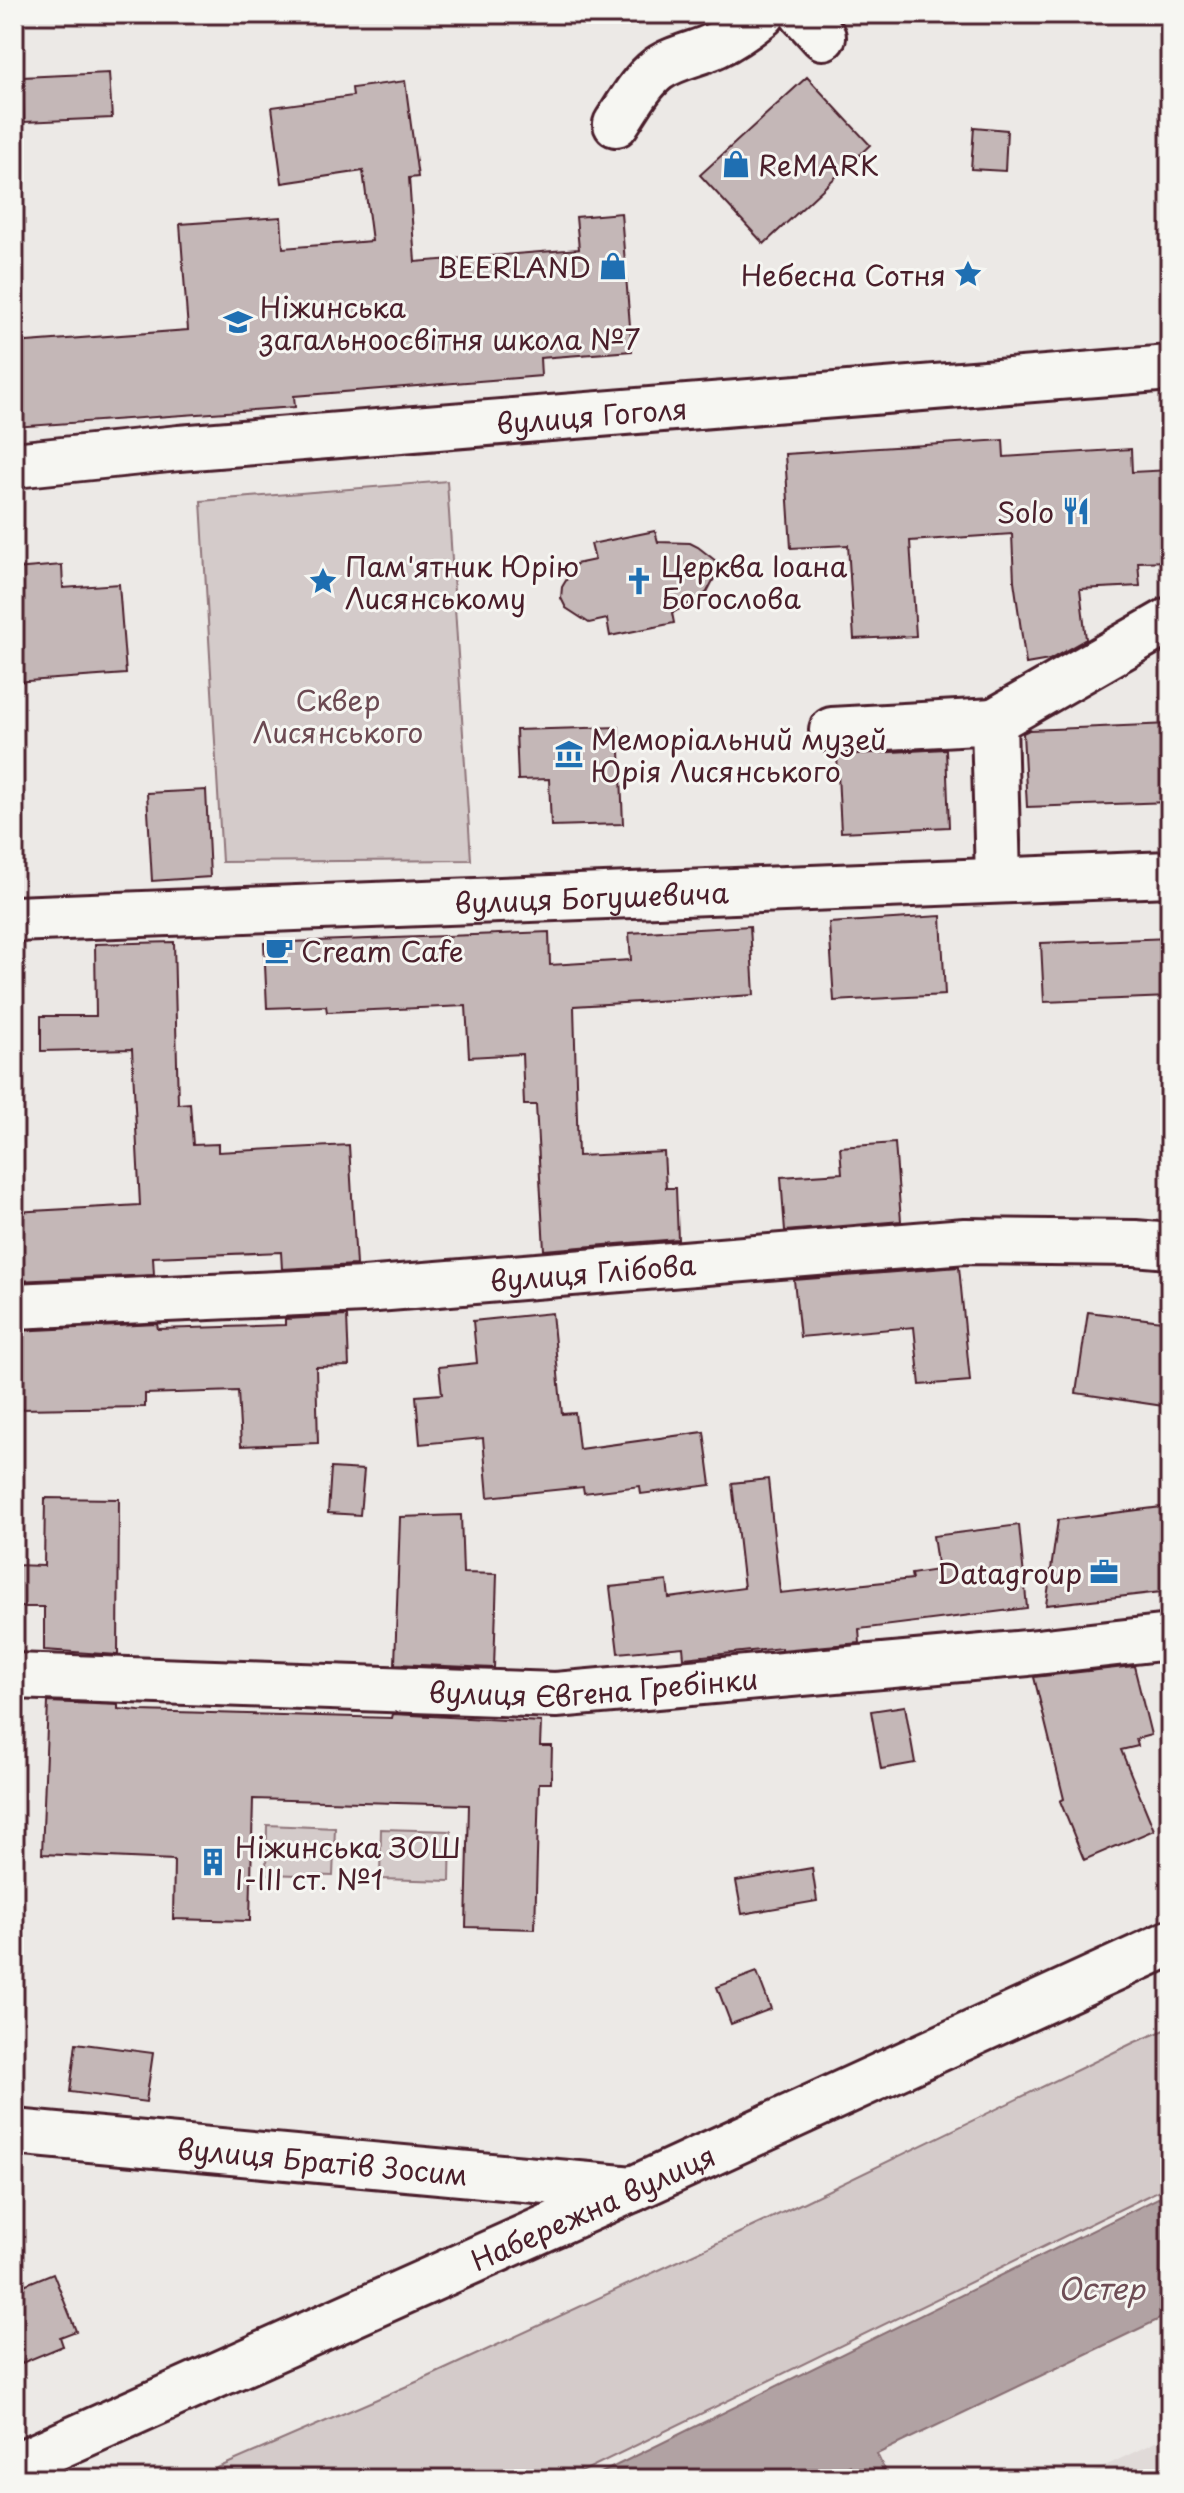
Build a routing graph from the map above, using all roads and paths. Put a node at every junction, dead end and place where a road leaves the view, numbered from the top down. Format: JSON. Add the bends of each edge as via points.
{"nodes":[{"id":1,"x":763,"y":14,"type":"edge"},
{"id":2,"x":616,"y":124,"type":"dead end"},
{"id":3,"x":1170,"y":368,"type":"edge"},
{"id":4,"x":14,"y":465,"type":"edge"},
{"id":5,"x":1170,"y":620,"type":"edge"},
{"id":6,"x":994,"y":721,"type":"junction"},
{"id":7,"x":832,"y":730,"type":"dead end"},
{"id":8,"x":1170,"y":874,"type":"edge"},
{"id":9,"x":998,"y":880,"type":"junction"},
{"id":10,"x":14,"y":919,"type":"edge"},
{"id":11,"x":1170,"y":1246,"type":"edge"},
{"id":12,"x":14,"y":1306,"type":"edge"},
{"id":13,"x":1170,"y":1637,"type":"edge"},
{"id":14,"x":14,"y":1676,"type":"edge"},
{"id":15,"x":1170,"y":1943,"type":"edge"},
{"id":16,"x":14,"y":2132,"type":"edge"},
{"id":17,"x":633,"y":2189,"type":"junction"},
{"id":18,"x":14,"y":2466,"type":"edge"}],
"edges":[{"from":1,"to":2,"type":"street","via":[[718,44],[659,69]]},
{"from":3,"to":4,"type":"street","name":"вулиця Гоголя"},
{"from":5,"to":6,"type":"street"},
{"from":6,"to":7,"type":"street"},
{"from":6,"to":9,"type":"street"},
{"from":8,"to":9,"type":"street","name":"вулиця Богушевича"},
{"from":9,"to":10,"type":"street","name":"вулиця Богушевича"},
{"from":11,"to":12,"type":"street","name":"вулиця Глібова","via":[[965,1241],[364,1290]]},
{"from":13,"to":14,"type":"street","name":"вулиця Євгена Гребінки","via":[[556,1695]]},
{"from":15,"to":17,"type":"street","name":"Набережна вулиця"},
{"from":16,"to":17,"type":"street","name":"вулиця Братів Зосим"},
{"from":17,"to":18,"type":"street","name":"Набережна вулиця"}]}
